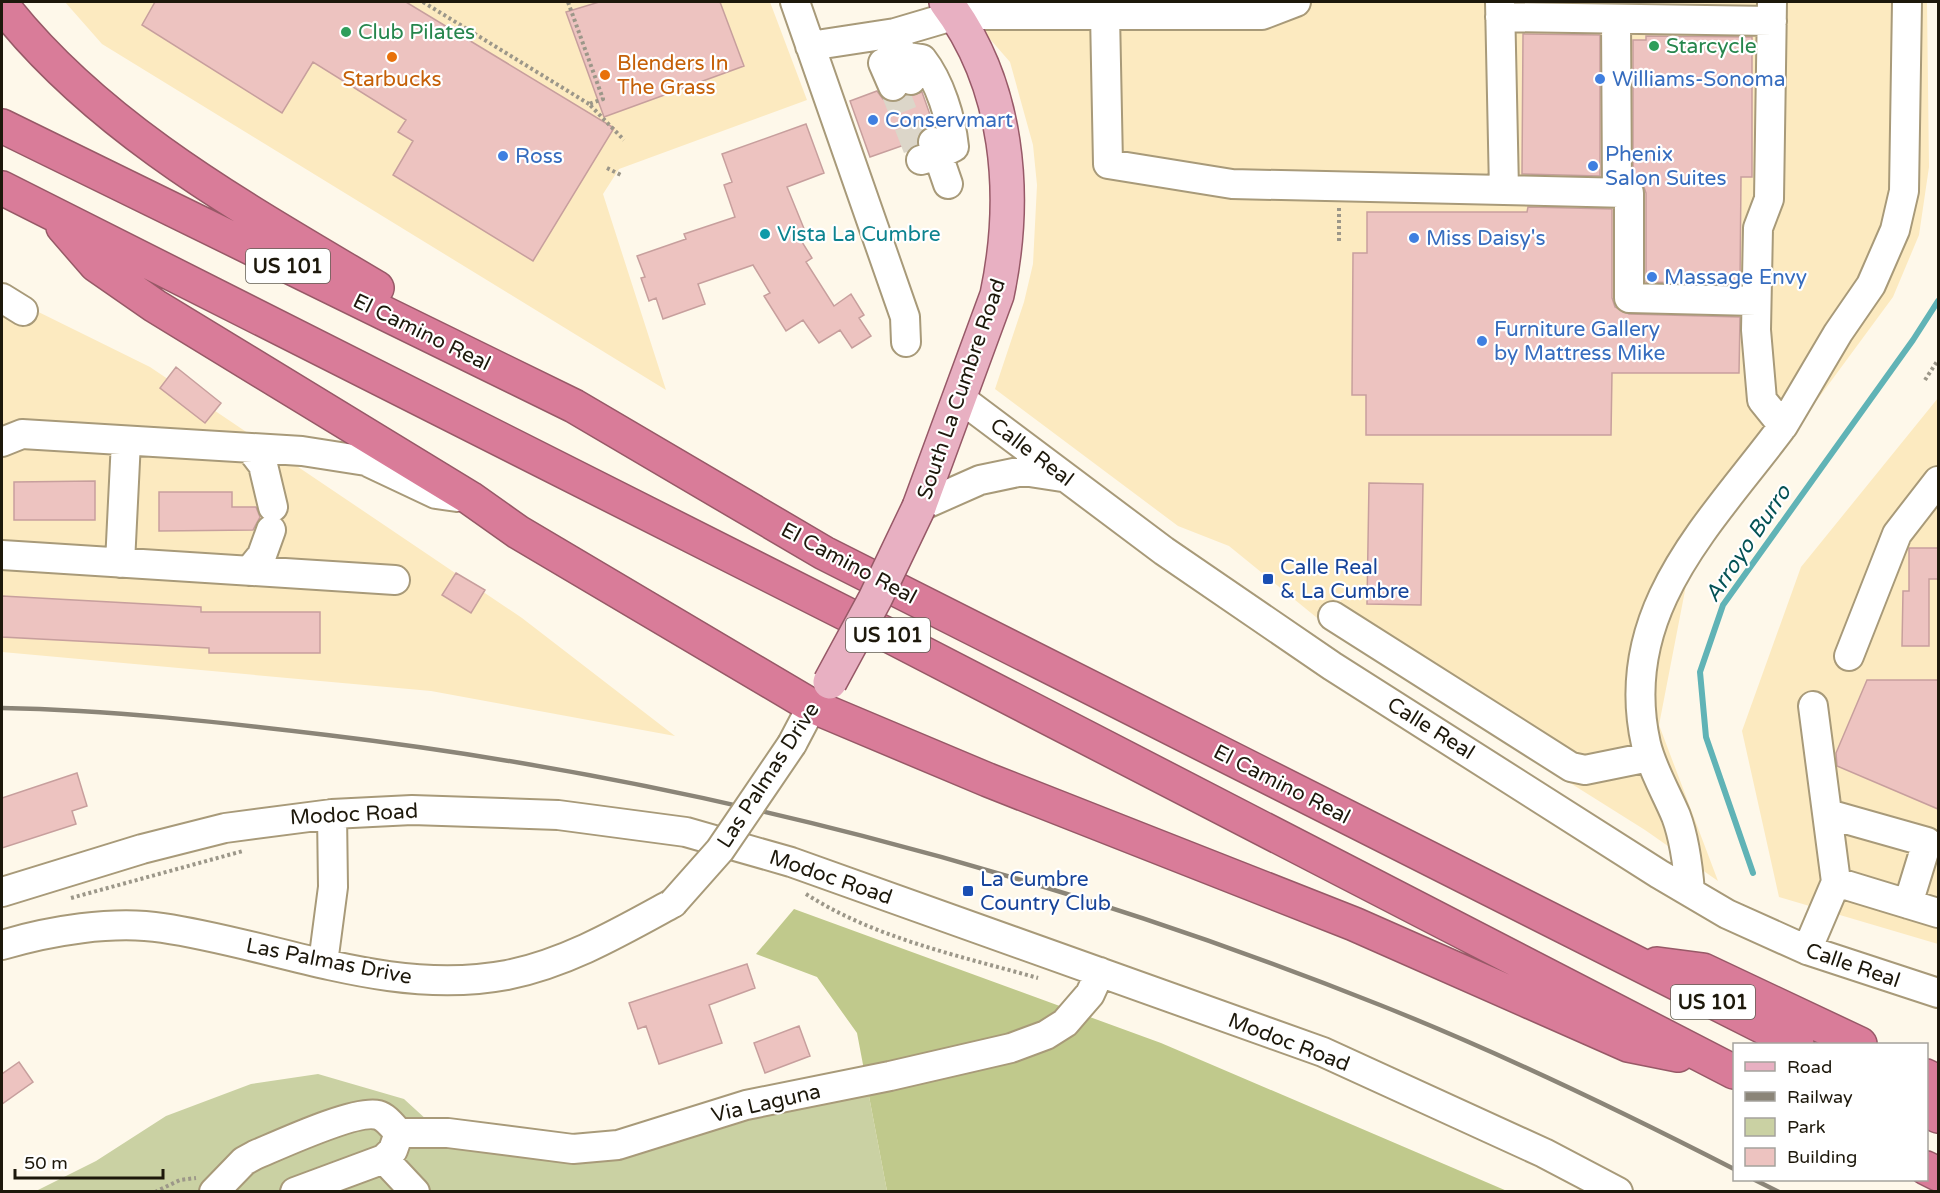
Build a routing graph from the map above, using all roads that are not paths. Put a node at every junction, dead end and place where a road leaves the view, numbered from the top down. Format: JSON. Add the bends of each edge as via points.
{"nodes":[{"id":1,"x":795,"y":2,"type":"edge"},
{"id":2,"x":1296,"y":2,"type":"edge"},
{"id":3,"x":1907,"y":2,"type":"edge"},
{"id":4,"x":2,"y":5,"type":"edge"},
{"id":5,"x":951,"y":8,"type":"edge"},
{"id":6,"x":1020,"y":8,"type":"edge"},
{"id":7,"x":1500,"y":9,"type":"edge"},
{"id":8,"x":1772,"y":11,"type":"edge"},
{"id":9,"x":1621,"y":12,"type":"edge"},
{"id":10,"x":1105,"y":14,"type":"junction"},
{"id":11,"x":810,"y":46,"type":"junction"},
{"id":12,"x":900,"y":64,"type":"junction"},
{"id":13,"x":2,"y":126,"type":"edge"},
{"id":14,"x":948,"y":184,"type":"dead end"},
{"id":15,"x":2,"y":188,"type":"edge"},
{"id":16,"x":1504,"y":190,"type":"junction"},
{"id":17,"x":1617,"y":192,"type":"junction"},
{"id":18,"x":52,"y":215,"type":"junction"},
{"id":19,"x":1756,"y":301,"type":"junction"},
{"id":20,"x":906,"y":342,"type":"dead end"},
{"id":21,"x":960,"y":398,"type":"junction"},
{"id":22,"x":574,"y":406,"type":"junction"},
{"id":23,"x":1783,"y":426,"type":"junction"},
{"id":24,"x":126,"y":441,"type":"junction"},
{"id":25,"x":2,"y":442,"type":"edge"},
{"id":26,"x":250,"y":448,"type":"junction"},
{"id":27,"x":1066,"y":477,"type":"junction"},
{"id":28,"x":1938,"y":481,"type":"edge"},
{"id":29,"x":470,"y":498,"type":"junction"},
{"id":30,"x":919,"y":507,"type":"junction"},
{"id":31,"x":2,"y":555,"type":"edge"},
{"id":32,"x":120,"y":563,"type":"junction"},
{"id":33,"x":249,"y":571,"type":"junction"},
{"id":34,"x":395,"y":580,"type":"dead end"},
{"id":35,"x":875,"y":599,"type":"joint"},
{"id":36,"x":1333,"y":616,"type":"dead end"},
{"id":37,"x":1849,"y":656,"type":"dead end"},
{"id":38,"x":821,"y":694,"type":"junction"},
{"id":39,"x":1813,"y":706,"type":"dead end"},
{"id":40,"x":1649,"y":757,"type":"junction"},
{"id":41,"x":332,"y":813,"type":"junction"},
{"id":42,"x":1828,"y":814,"type":"junction"},
{"id":43,"x":1836,"y":882,"type":"junction"},
{"id":44,"x":2,"y":892,"type":"edge"},
{"id":45,"x":1690,"y":892,"type":"junction"},
{"id":46,"x":1908,"y":904,"type":"junction"},
{"id":47,"x":1938,"y":913,"type":"edge"},
{"id":48,"x":2,"y":945,"type":"edge"},
{"id":49,"x":1807,"y":951,"type":"junction"},
{"id":50,"x":1629,"y":960,"type":"junction"},
{"id":51,"x":323,"y":963,"type":"junction"},
{"id":52,"x":1100,"y":972,"type":"junction"},
{"id":53,"x":1938,"y":993,"type":"edge"},
{"id":54,"x":1795,"y":1043,"type":"edge"},
{"id":55,"x":1858,"y":1043,"type":"edge"},
{"id":56,"x":1727,"y":1067,"type":"edge"},
{"id":57,"x":399,"y":1133,"type":"junction"},
{"id":58,"x":384,"y":1159,"type":"junction"},
{"id":59,"x":207,"y":1185,"type":"edge"},
{"id":60,"x":295,"y":1191,"type":"edge"},
{"id":61,"x":415,"y":1191,"type":"edge"},
{"id":62,"x":1618,"y":1191,"type":"edge"}],
"edges":[{"from":1,"to":11,"type":"street"},
{"from":2,"to":10,"type":"street","via":[[1262,15]]},
{"from":3,"to":23,"type":"street","via":[[1904,191],[1895,230],[1871,285]]},
{"from":4,"to":22,"type":"highway","via":[[30,41],[75,86],[235,203]]},
{"from":5,"to":6,"type":"street"},
{"from":5,"to":12,"type":"street"},
{"from":5,"to":21,"type":"main road","name":"South La Cumbre Road","via":[[980,63],[996,111],[1005,149],[1009,211],[997,295]]},
{"from":6,"to":10,"type":"street"},
{"from":7,"to":9,"type":"street"},
{"from":7,"to":16,"type":"street"},
{"from":8,"to":9,"type":"street"},
{"from":8,"to":19,"type":"street","via":[[1769,199],[1758,228]]},
{"from":9,"to":17,"type":"street"},
{"from":10,"to":16,"type":"street","via":[[1108,164],[1232,184]]},
{"from":11,"to":12,"type":"street"},
{"from":11,"to":20,"type":"street","via":[[906,317]]},
{"from":12,"to":14,"type":"street","via":[[922,59],[937,86],[954,147],[929,148]]},
{"from":13,"to":22,"type":"highway","name":"El Camino Real","number":"US 101"},
{"from":15,"to":18,"type":"highway","number":"US 101"},
{"from":16,"to":17,"type":"street"},
{"from":17,"to":19,"type":"street","via":[[1629,193],[1629,298]]},
{"from":18,"to":29,"type":"highway","via":[[96,265],[155,306]]},
{"from":18,"to":56,"type":"highway","number":"US 101","via":[[873,627]]},
{"from":19,"to":23,"type":"street","via":[[1762,400]]},
{"from":21,"to":27,"type":"street","name":"Calle Real"},
{"from":21,"to":30,"type":"main road","name":"South La Cumbre Road"},
{"from":22,"to":50,"type":"highway","name":"El Camino Real","number":"US 101","via":[[824,552]]},
{"from":23,"to":40,"type":"street","via":[[1670,580],[1654,616],[1639,678]]},
{"from":24,"to":25,"type":"street","via":[[22,434]]},
{"from":24,"to":26,"type":"street"},
{"from":24,"to":32,"type":"street"},
{"from":26,"to":29,"type":"street","via":[[366,461],[436,494]]},
{"from":26,"to":33,"type":"street","via":[[263,465],[272,519],[262,555]]},
{"from":27,"to":30,"type":"street","via":[[1023,471],[980,480]]},
{"from":27,"to":45,"type":"street","name":"Calle Real","via":[[1164,551],[1346,675]]},
{"from":28,"to":37,"type":"street","via":[[1898,534]]},
{"from":29,"to":38,"type":"highway","via":[[529,538]]},
{"from":30,"to":35,"type":"main road","name":"South La Cumbre Road","bridge":true},
{"from":31,"to":32,"type":"street"},
{"from":32,"to":33,"type":"street"},
{"from":33,"to":34,"type":"street"},
{"from":35,"to":38,"type":"main road","name":"Las Palmas Drive","bridge":true},
{"from":36,"to":40,"type":"street","via":[[1571,767],[1585,770]]},
{"from":38,"to":51,"type":"street","name":"Las Palmas Drive","bridge":true,"via":[[720,850],[673,903],[590,948],[507,975],[440,980],[397,978]]},
{"from":38,"to":56,"type":"highway","via":[[988,780],[1354,924],[1628,1045]]},
{"from":39,"to":42,"type":"street"},
{"from":40,"to":45,"type":"street","via":[[1677,818]]},
{"from":41,"to":44,"type":"street","name":"Modoc Road","via":[[225,828]]},
{"from":41,"to":51,"type":"street","via":[[333,887]]},
{"from":41,"to":52,"type":"street","name":"Modoc Road","via":[[477,810],[558,815],[686,832],[791,862]]},
{"from":42,"to":43,"type":"street"},
{"from":42,"to":46,"type":"street","via":[[1927,842]]},
{"from":43,"to":46,"type":"street"},
{"from":43,"to":49,"type":"street"},
{"from":45,"to":49,"type":"street","name":"Calle Real"},
{"from":46,"to":47,"type":"street"},
{"from":48,"to":51,"type":"street","name":"Las Palmas Drive","via":[[100,927],[161,927]]},
{"from":49,"to":53,"type":"street","name":"Calle Real"},
{"from":50,"to":54,"type":"highway","name":"El Camino Real","number":"US 101"},
{"from":50,"to":55,"type":"highway","via":[[1703,970]]},
{"from":52,"to":57,"type":"street","name":"Via Laguna","via":[[1090,994],[1065,1023],[1011,1048],[746,1104],[618,1144],[573,1149],[448,1133]]},
{"from":52,"to":62,"type":"street","name":"Modoc Road","via":[[1323,1052]]},
{"from":57,"to":58,"type":"street","via":[[393,1150]]},
{"from":57,"to":59,"type":"street","via":[[381,1115],[342,1121],[255,1155]]},
{"from":58,"to":60,"type":"street"},
{"from":58,"to":61,"type":"street"}]}
